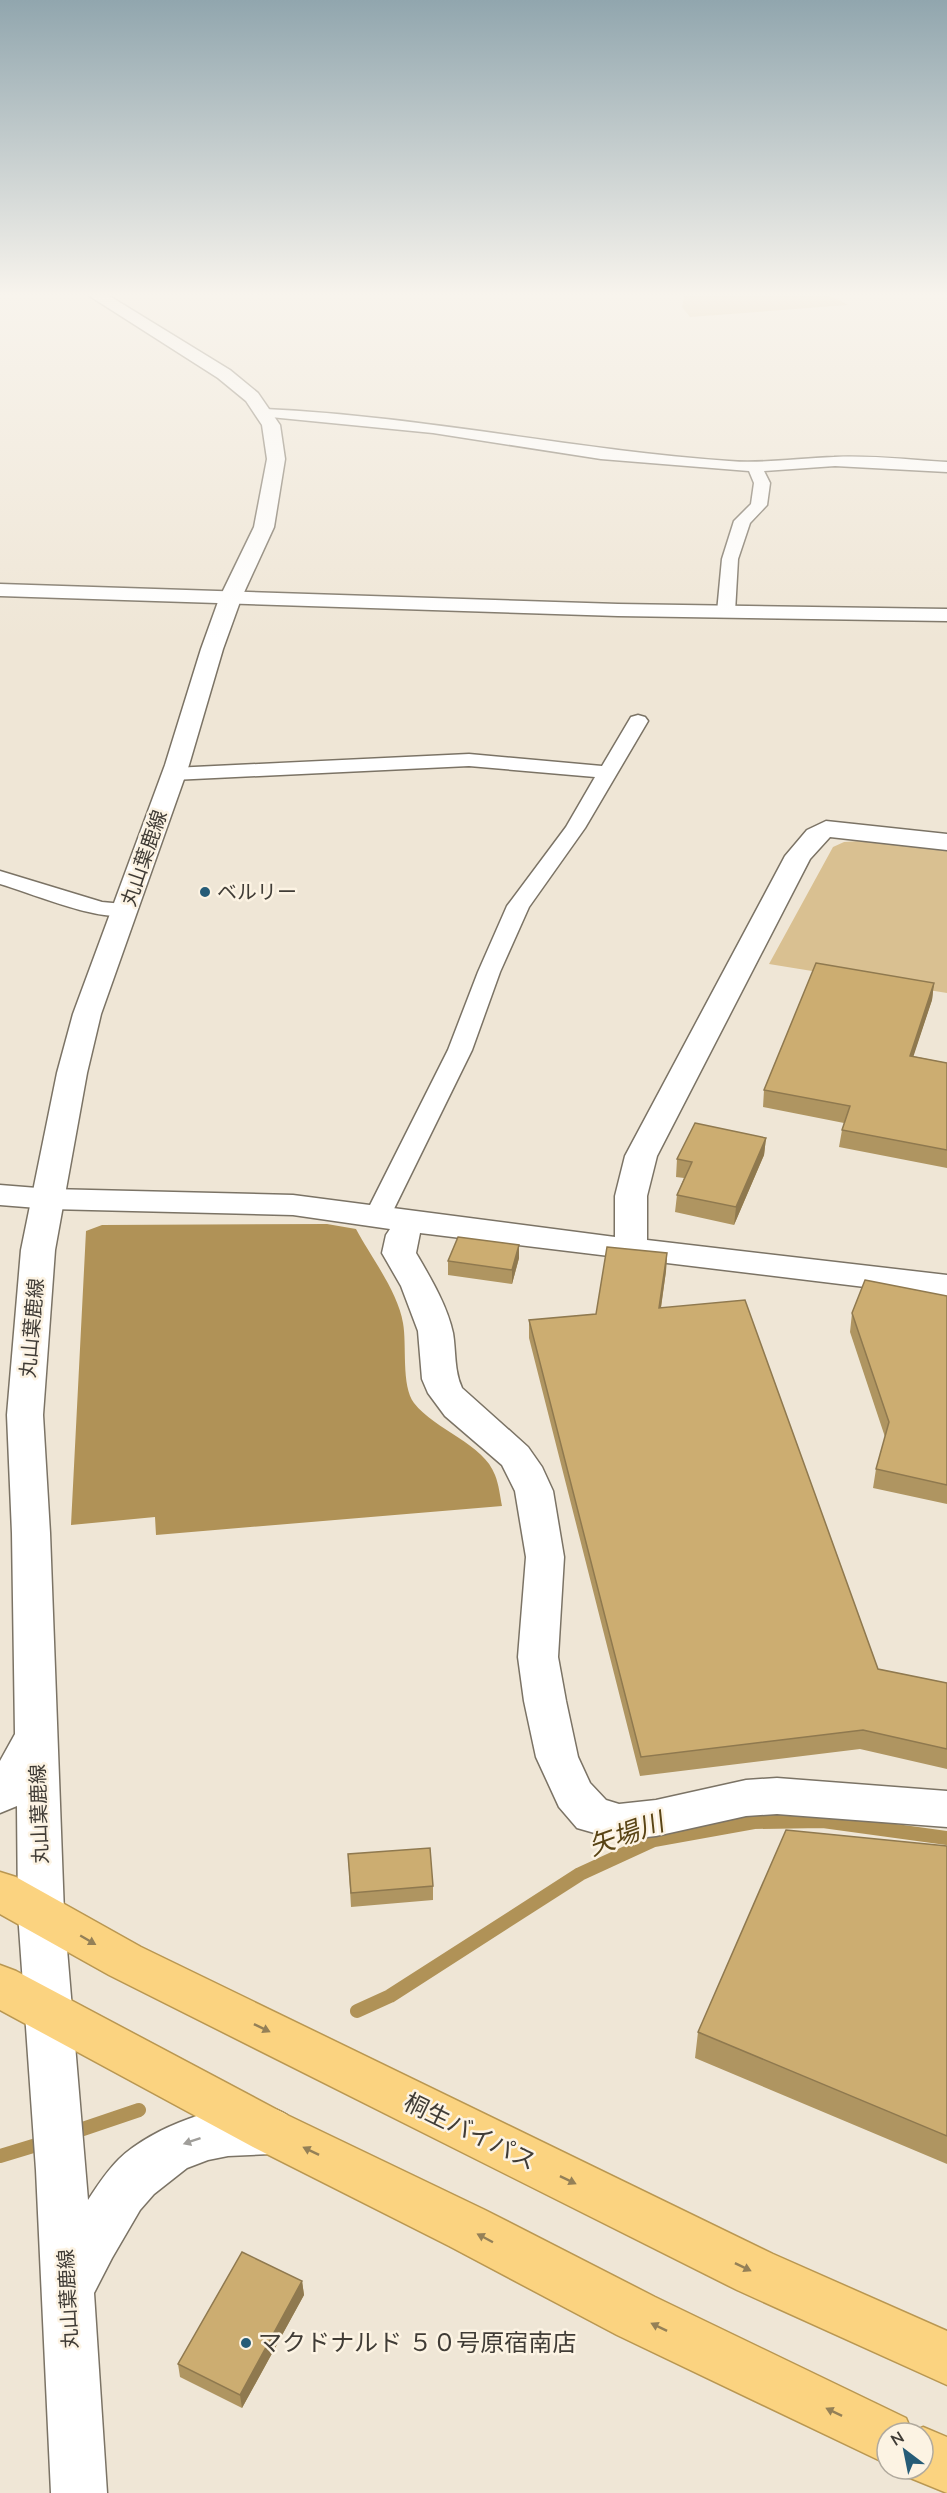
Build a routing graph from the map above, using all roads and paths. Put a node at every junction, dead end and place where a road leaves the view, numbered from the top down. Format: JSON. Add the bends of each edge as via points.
{"nodes":[{"id":1,"x":261,"y":408,"type":"edge"},
{"id":2,"x":265,"y":413,"type":"junction"},
{"id":3,"x":754,"y":467,"type":"junction"},
{"id":4,"x":947,"y":467,"type":"edge"},
{"id":5,"x":0,"y":590,"type":"edge"},
{"id":6,"x":230,"y":599,"type":"junction"},
{"id":7,"x":726,"y":612,"type":"junction"},
{"id":8,"x":947,"y":615,"type":"edge"},
{"id":9,"x":638,"y":721,"type":"dead end"},
{"id":10,"x":608,"y":772,"type":"junction"},
{"id":11,"x":173,"y":774,"type":"junction"},
{"id":12,"x":947,"y":842,"type":"edge"},
{"id":13,"x":0,"y":877,"type":"edge"},
{"id":14,"x":126,"y":910,"type":"junction"},
{"id":15,"x":0,"y":1195,"type":"edge"},
{"id":16,"x":50,"y":1199,"type":"junction"},
{"id":17,"x":394,"y":1219,"type":"junction"},
{"id":18,"x":631,"y":1249,"type":"junction"},
{"id":19,"x":947,"y":1286,"type":"edge"},
{"id":20,"x":36,"y":1734,"type":"junction"},
{"id":21,"x":0,"y":1795,"type":"edge"},
{"id":22,"x":947,"y":1809,"type":"edge"},
{"id":23,"x":21,"y":1902,"type":"edge"},
{"id":24,"x":0,"y":1986,"type":"edge"},
{"id":25,"x":47,"y":2010,"type":"junction"},
{"id":26,"x":270,"y":2131,"type":"junction"},
{"id":27,"x":68,"y":2290,"type":"junction"},
{"id":28,"x":947,"y":2358,"type":"edge"},
{"id":29,"x":875,"y":2431,"type":"edge"},
{"id":30,"x":79,"y":2493,"type":"edge"}],
"edges":[{"from":1,"to":2,"type":"main road","name":"丸山葉鹿線"},
{"from":2,"to":3,"type":"street","via":[[434,429],[600,454]]},
{"from":2,"to":6,"type":"main road","name":"丸山葉鹿線","via":[[275,440],[276,459],[264,527]]},
{"from":3,"to":4,"type":"street","via":[[835,461]]},
{"from":3,"to":7,"type":"street","via":[[762,483],[759,505],[742,521],[729,559]]},
{"from":5,"to":6,"type":"main road"},
{"from":6,"to":7,"type":"main road"},
{"from":6,"to":11,"type":"main road","name":"丸山葉鹿線"},
{"from":7,"to":8,"type":"main road"},
{"from":9,"to":10,"type":"street"},
{"from":10,"to":11,"type":"street","via":[[469,760]]},
{"from":10,"to":17,"type":"street","via":[[575,828],[518,906]]},
{"from":11,"to":14,"type":"main road","name":"丸山葉鹿線"},
{"from":12,"to":18,"type":"main road","via":[[826,829],[798,856],[641,1156],[631,1196]]},
{"from":13,"to":14,"type":"street","via":[[100,908]]},
{"from":14,"to":16,"type":"main road","name":"丸山葉鹿線","via":[[87,1014],[72,1073]]},
{"from":15,"to":16,"type":"main road"},
{"from":16,"to":17,"type":"main road","via":[[293,1205]]},
{"from":16,"to":20,"type":"main road","name":"丸山葉鹿線","via":[[38,1250],[25,1415]]},
{"from":17,"to":18,"type":"main road"},
{"from":17,"to":22,"type":"main road","via":[[402,1235],[399,1253],[418,1286],[435,1331],[446,1393],[515,1456],[534,1491],[545,1557],[538,1657],[545,1701],[557,1757],[574,1794],[592,1815],[619,1822],[746,1798],[777,1796]]},
{"from":18,"to":19,"type":"main road"},
{"from":20,"to":21,"type":"main road"},
{"from":20,"to":23,"type":"main road","name":"丸山葉鹿線"},
{"from":23,"to":25,"type":"main road","name":"丸山葉鹿線"},
{"from":23,"to":28,"type":"highway","name":"桐生バイパス","one_way":true,"via":[[125,1961],[755,2272]]},
{"from":24,"to":25,"type":"highway"},
{"from":25,"to":26,"type":"highway"},
{"from":25,"to":27,"type":"main road","name":"丸山葉鹿線"},
{"from":26,"to":27,"type":"main road","one_way":true,"via":[[246,2129],[211,2134],[160,2156],[124,2191]]},
{"from":29,"to":26,"type":"highway","one_way":true,"via":[[636,2316]]},
{"from":27,"to":30,"type":"main road","name":"丸山葉鹿線"}]}
